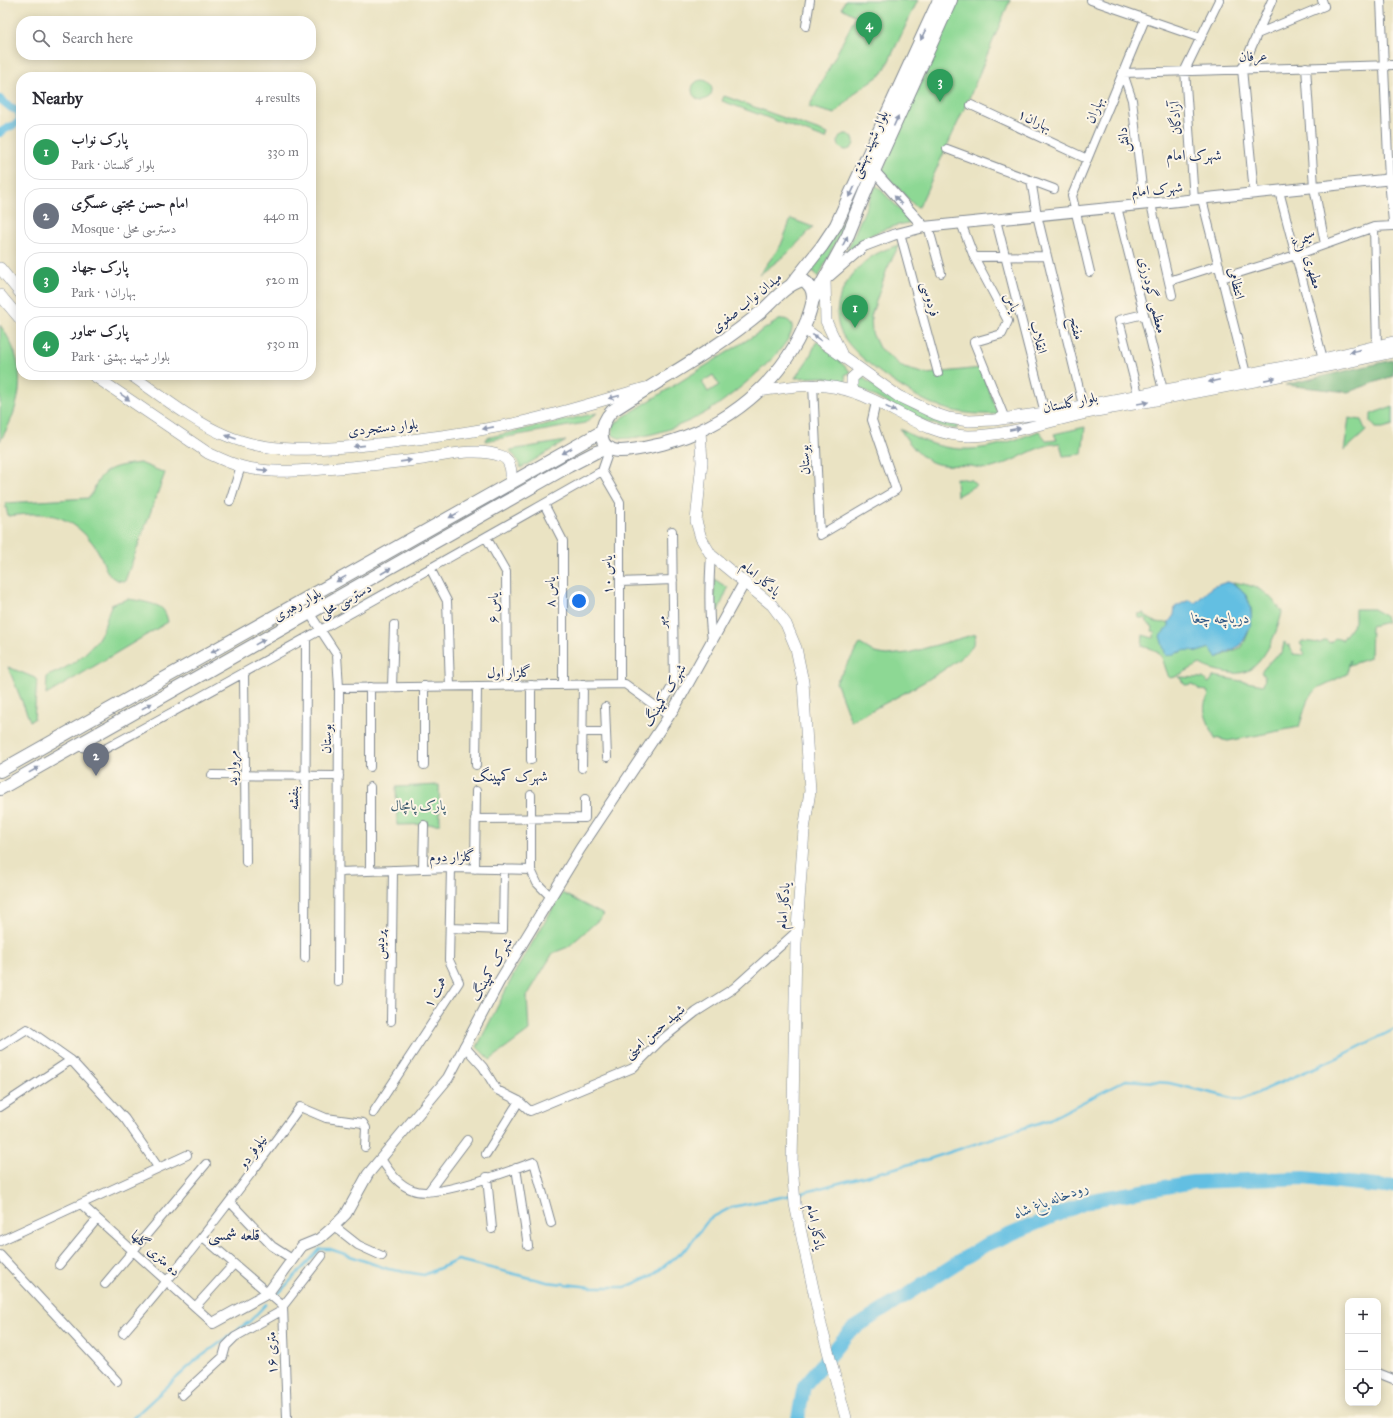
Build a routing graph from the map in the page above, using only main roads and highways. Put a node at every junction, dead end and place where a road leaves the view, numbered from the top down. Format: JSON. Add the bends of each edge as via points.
{"nodes":[{"id":1,"x":939,"y":0,"type":"edge"},
{"id":2,"x":951,"y":0,"type":"edge"},
{"id":3,"x":0,"y":268,"type":"edge"},
{"id":4,"x":825,"y":280,"type":"junction"},
{"id":5,"x":792,"y":284,"type":"junction"},
{"id":6,"x":16,"y":288,"type":"edge"},
{"id":7,"x":0,"y":295,"type":"edge"},
{"id":8,"x":813,"y":300,"type":"junction"},
{"id":9,"x":16,"y":314,"type":"edge"},
{"id":10,"x":803,"y":328,"type":"junction"},
{"id":11,"x":1393,"y":342,"type":"edge"},
{"id":12,"x":1393,"y":352,"type":"edge"},
{"id":13,"x":844,"y":357,"type":"junction"},
{"id":14,"x":861,"y":370,"type":"junction"},
{"id":15,"x":100,"y":380,"type":"edge"},
{"id":16,"x":138,"y":380,"type":"edge"},
{"id":17,"x":652,"y":386,"type":"junction"},
{"id":18,"x":759,"y":391,"type":"junction"},
{"id":19,"x":854,"y":392,"type":"junction"},
{"id":20,"x":956,"y":419,"type":"junction"},
{"id":21,"x":700,"y":431,"type":"junction"},
{"id":22,"x":601,"y":432,"type":"junction"},
{"id":23,"x":954,"y":434,"type":"junction"},
{"id":24,"x":610,"y":448,"type":"junction"},
{"id":25,"x":510,"y":484,"type":"junction"},
{"id":26,"x":0,"y":771,"type":"edge"},
{"id":27,"x":0,"y":789,"type":"edge"},
{"id":28,"x":846,"y":1418,"type":"edge"}],
"edges":[{"from":1,"to":5,"type":"main road","name":"بلوار شهید بهشتی","one_way":true,"via":[[836,226]]},
{"from":4,"to":2,"type":"main road","name":"بلوار شهید بهشتی","one_way":true,"via":[[848,235]]},
{"from":3,"to":6,"type":"main road"},
{"from":4,"to":8,"type":"main road","name":"بلوار شهید بهشتی"},
{"from":4,"to":13,"type":"main road","via":[[826,321],[833,340]]},
{"from":5,"to":8,"type":"main road","name":"میدان نواب صفوی","via":[[803,280],[810,284]]},
{"from":5,"to":17,"type":"main road","name":"میدان نواب صفوی","via":[[760,313],[707,352]]},
{"from":7,"to":9,"type":"main road"},
{"from":8,"to":10,"type":"main road"},
{"from":13,"to":10,"type":"main road","name":"بلوار گلستان","one_way":true},
{"from":10,"to":18,"type":"main road","via":[[782,366]]},
{"from":11,"to":20,"type":"main road","name":"بلوار گلستان","one_way":true,"via":[[1323,359],[1045,413],[979,421]]},
{"from":23,"to":12,"type":"main road","name":"بلوار گلستان","one_way":true,"via":[[992,434],[1090,412],[1276,378]]},
{"from":13,"to":14,"type":"main road","name":"بلوار گلستان"},
{"from":14,"to":19,"type":"main road","via":[[852,378]]},
{"from":14,"to":20,"type":"main road","name":"بلوار گلستان","via":[[914,405]]},
{"from":15,"to":25,"type":"main road","one_way":true,"via":[[208,453],[252,469],[280,472],[374,466],[467,452],[502,456],[508,462],[512,476]]},
{"from":17,"to":16,"type":"main road","name":"بلوار دستجردی","one_way":true,"via":[[527,421],[479,430],[350,447],[290,449],[268,448],[225,435],[205,425]]},
{"from":17,"to":22,"type":"main road","name":"میدان نواب صفوی","via":[[612,411],[606,417]]},
{"from":18,"to":19,"type":"main road","name":"بلوار گلستان","via":[[813,384]]},
{"from":18,"to":21,"type":"main road","via":[[724,419]]},
{"from":19,"to":23,"type":"main road","name":"بلوار گلستان","one_way":true,"via":[[930,428]]},
{"from":20,"to":23,"type":"main road","via":[[962,427]]},
{"from":21,"to":24,"type":"main road","via":[[636,450],[620,451]]},
{"from":21,"to":28,"type":"main road","name":"یادگار امام","via":[[702,462],[696,521],[701,538],[711,555],[772,605],[786,624],[796,648],[803,682],[810,791],[804,830],[796,932],[792,1164],[794,1194],[821,1325]]},
{"from":22,"to":24,"type":"main road","via":[[603,442]]},
{"from":22,"to":25,"type":"main road","name":"بلوار رهبری","one_way":true},
{"from":27,"to":24,"type":"main road","name":"بلوار رهبری","one_way":true,"via":[[569,466]]},
{"from":25,"to":26,"type":"main road","name":"بلوار رهبری","one_way":true}]}
